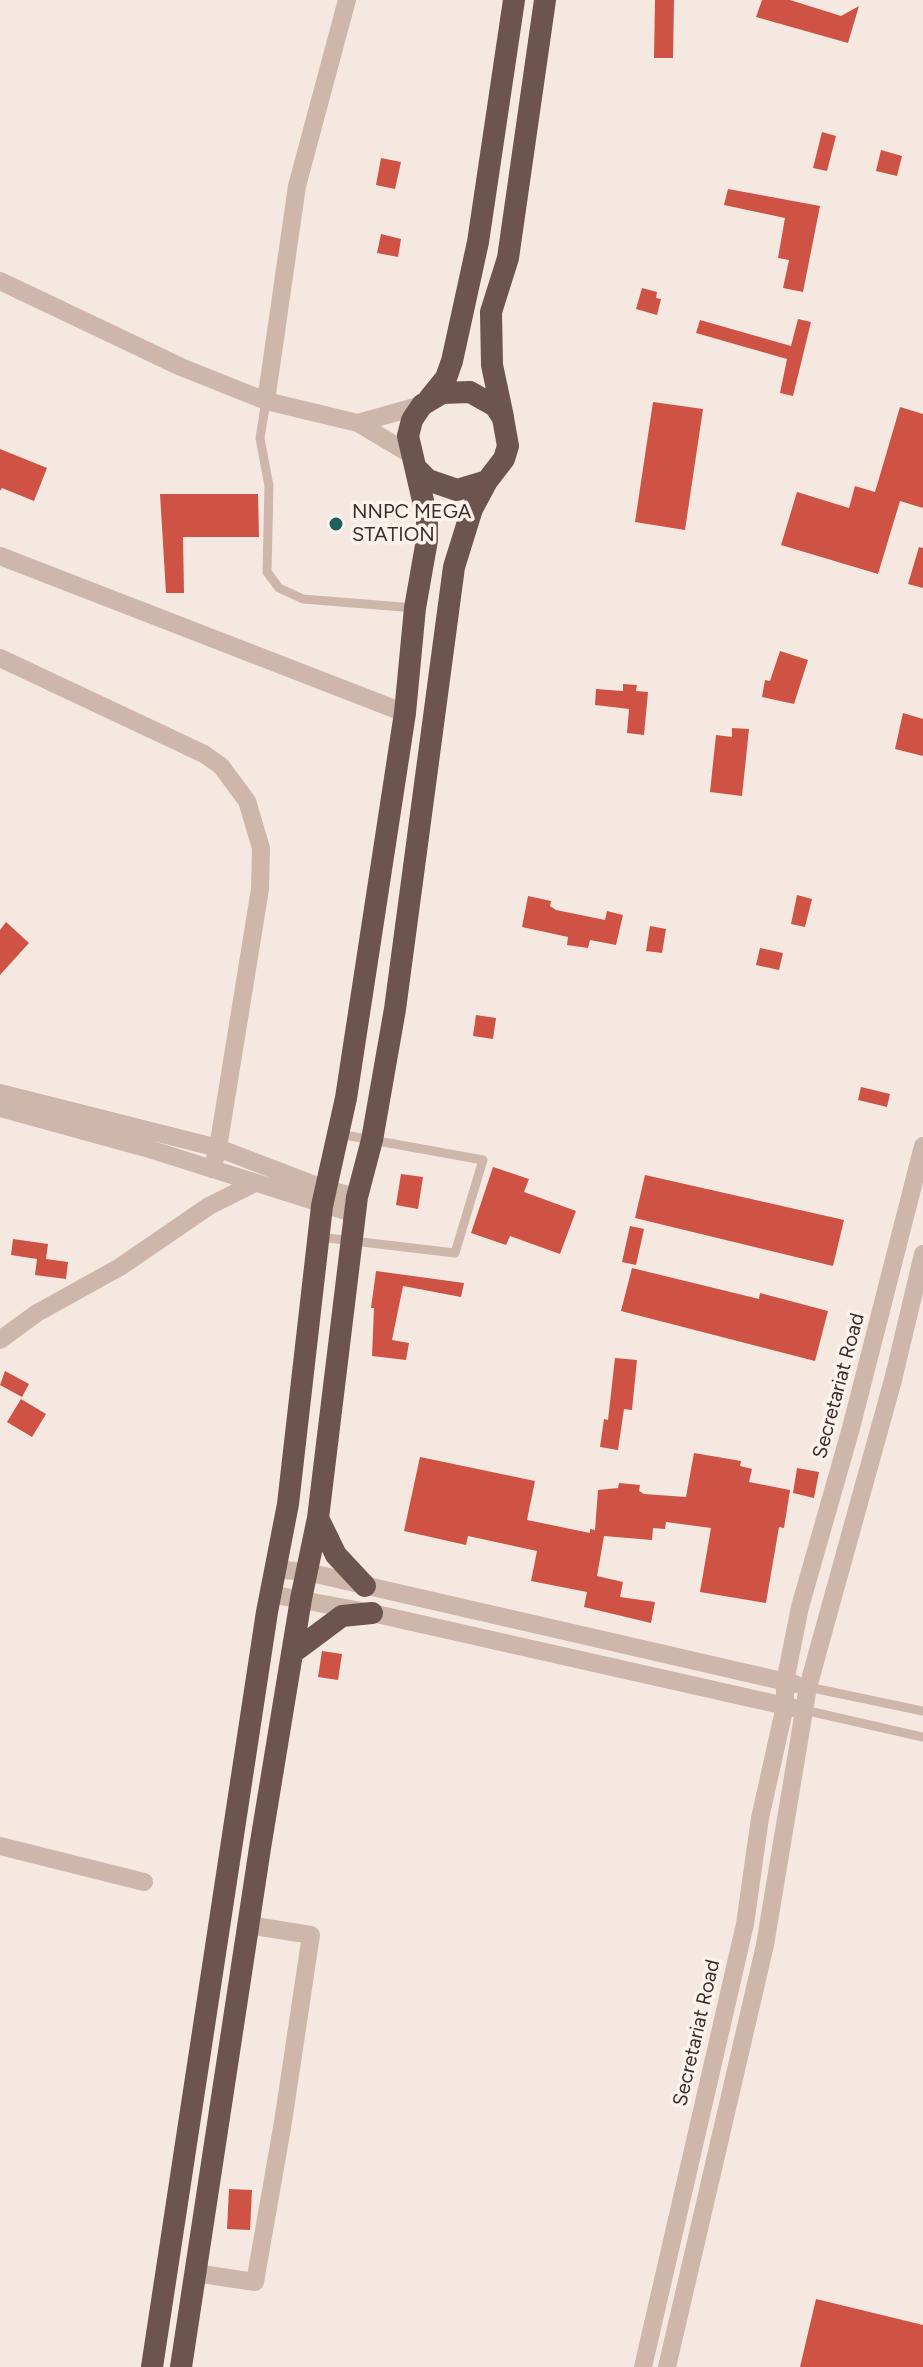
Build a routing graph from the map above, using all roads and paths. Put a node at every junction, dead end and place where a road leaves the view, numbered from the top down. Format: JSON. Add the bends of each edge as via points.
{"nodes":[{"id":1,"x":347,"y":0,"type":"edge"},
{"id":2,"x":514,"y":0,"type":"edge"},
{"id":3,"x":545,"y":0,"type":"edge"},
{"id":4,"x":0,"y":281,"type":"edge"},
{"id":5,"x":266,"y":401,"type":"junction"},
{"id":6,"x":426,"y":402,"type":"junction"},
{"id":7,"x":503,"y":418,"type":"junction"},
{"id":8,"x":358,"y":423,"type":"junction"},
{"id":9,"x":414,"y":461,"type":"junction"},
{"id":10,"x":487,"y":481,"type":"junction"},
{"id":11,"x":0,"y":556,"type":"edge"},
{"id":12,"x":415,"y":608,"type":"junction"},
{"id":13,"x":0,"y":658,"type":"edge"},
{"id":14,"x":405,"y":713,"type":"junction"},
{"id":15,"x":0,"y":1093,"type":"edge"},
{"id":16,"x":0,"y":1108,"type":"edge"},
{"id":17,"x":337,"y":1133,"type":"junction"},
{"id":18,"x":372,"y":1140,"type":"junction"},
{"id":19,"x":923,"y":1146,"type":"edge"},
{"id":20,"x":218,"y":1148,"type":"junction"},
{"id":21,"x":212,"y":1169,"type":"junction"},
{"id":22,"x":253,"y":1184,"type":"junction"},
{"id":23,"x":323,"y":1198,"type":"junction"},
{"id":24,"x":356,"y":1206,"type":"junction"},
{"id":25,"x":319,"y":1237,"type":"junction"},
{"id":26,"x":351,"y":1241,"type":"junction"},
{"id":27,"x":923,"y":1254,"type":"edge"},
{"id":28,"x":0,"y":1340,"type":"edge"},
{"id":29,"x":318,"y":1518,"type":"junction"},
{"id":30,"x":274,"y":1569,"type":"junction"},
{"id":31,"x":307,"y":1572,"type":"junction"},
{"id":32,"x":365,"y":1586,"type":"junction"},
{"id":33,"x":270,"y":1594,"type":"junction"},
{"id":34,"x":301,"y":1599,"type":"junction"},
{"id":35,"x":372,"y":1613,"type":"junction"},
{"id":36,"x":295,"y":1651,"type":"junction"},
{"id":37,"x":785,"y":1682,"type":"junction"},
{"id":38,"x":808,"y":1687,"type":"junction"},
{"id":39,"x":794,"y":1708,"type":"junction"},
{"id":40,"x":923,"y":1711,"type":"edge"},
{"id":41,"x":923,"y":1737,"type":"edge"},
{"id":42,"x":0,"y":1846,"type":"edge"},
{"id":43,"x":144,"y":1882,"type":"dead end"},
{"id":44,"x":248,"y":1925,"type":"junction"},
{"id":45,"x":195,"y":2273,"type":"junction"},
{"id":46,"x":152,"y":2367,"type":"edge"},
{"id":47,"x":181,"y":2367,"type":"edge"},
{"id":48,"x":643,"y":2367,"type":"edge"},
{"id":49,"x":667,"y":2367,"type":"edge"}],
"edges":[{"from":1,"to":5,"type":"street","via":[[297,186]]},
{"from":2,"to":6,"type":"highway","via":[[478,242],[452,361],[446,378]]},
{"from":3,"to":7,"type":"highway","via":[[508,258],[491,312],[492,365]]},
{"from":4,"to":5,"type":"street"},
{"from":5,"to":8,"type":"street"},
{"from":5,"to":12,"type":"lane","via":[[260,438],[269,486],[267,572],[279,588],[303,599]]},
{"from":6,"to":7,"type":"highway","via":[[456,390],[470,392],[495,406]]},
{"from":6,"to":8,"type":"street"},
{"from":6,"to":9,"type":"highway","via":[[408,436]]},
{"from":7,"to":10,"type":"highway","via":[[508,446]]},
{"from":8,"to":9,"type":"street"},
{"from":9,"to":10,"type":"highway","via":[[428,480],[457,490]]},
{"from":9,"to":12,"type":"highway","via":[[427,529]]},
{"from":10,"to":18,"type":"highway","via":[[454,567],[409,919]]},
{"from":11,"to":14,"type":"street"},
{"from":12,"to":14,"type":"highway"},
{"from":13,"to":20,"type":"street","via":[[204,754],[221,766],[247,801],[261,848],[260,889]]},
{"from":14,"to":17,"type":"highway","via":[[380,895]]},
{"from":15,"to":20,"type":"street"},
{"from":16,"to":21,"type":"street"},
{"from":17,"to":18,"type":"lane"},
{"from":17,"to":23,"type":"highway"},
{"from":18,"to":24,"type":"highway"},
{"from":18,"to":26,"type":"lane","via":[[483,1160],[455,1253]]},
{"from":19,"to":37,"type":"street","name":"Secretariat Road","via":[[800,1607]]},
{"from":20,"to":21,"type":"street"},
{"from":20,"to":23,"type":"street"},
{"from":21,"to":22,"type":"street"},
{"from":22,"to":23,"type":"street"},
{"from":22,"to":28,"type":"street","via":[[209,1206]]},
{"from":23,"to":24,"type":"street"},
{"from":23,"to":25,"type":"highway"},
{"from":24,"to":26,"type":"highway"},
{"from":25,"to":26,"type":"lane"},
{"from":25,"to":30,"type":"highway","via":[[288,1504]]},
{"from":26,"to":29,"type":"highway"},
{"from":27,"to":38,"type":"street","name":"Secretariat Road"},
{"from":29,"to":31,"type":"highway"},
{"from":29,"to":32,"type":"highway","via":[[336,1555]]},
{"from":30,"to":31,"type":"street"},
{"from":30,"to":33,"type":"highway"},
{"from":31,"to":32,"type":"street"},
{"from":31,"to":34,"type":"highway"},
{"from":32,"to":37,"type":"street"},
{"from":33,"to":34,"type":"street"},
{"from":33,"to":46,"type":"highway"},
{"from":34,"to":35,"type":"street"},
{"from":34,"to":36,"type":"highway"},
{"from":35,"to":36,"type":"highway","via":[[342,1616]]},
{"from":35,"to":39,"type":"street"},
{"from":36,"to":44,"type":"highway"},
{"from":37,"to":38,"type":"street"},
{"from":37,"to":39,"type":"street","name":"Secretariat Road"},
{"from":38,"to":39,"type":"street","name":"Secretariat Road"},
{"from":38,"to":40,"type":"lane"},
{"from":39,"to":41,"type":"lane"},
{"from":39,"to":48,"type":"street","name":"Secretariat Road","via":[[760,1818],[745,1924]]},
{"from":39,"to":49,"type":"street","name":"Secretariat Road","via":[[765,1945]]},
{"from":42,"to":43,"type":"street"},
{"from":44,"to":45,"type":"highway"},
{"from":44,"to":45,"type":"street","via":[[311,1935],[283,2122],[255,2282]]},
{"from":45,"to":47,"type":"highway"}]}
